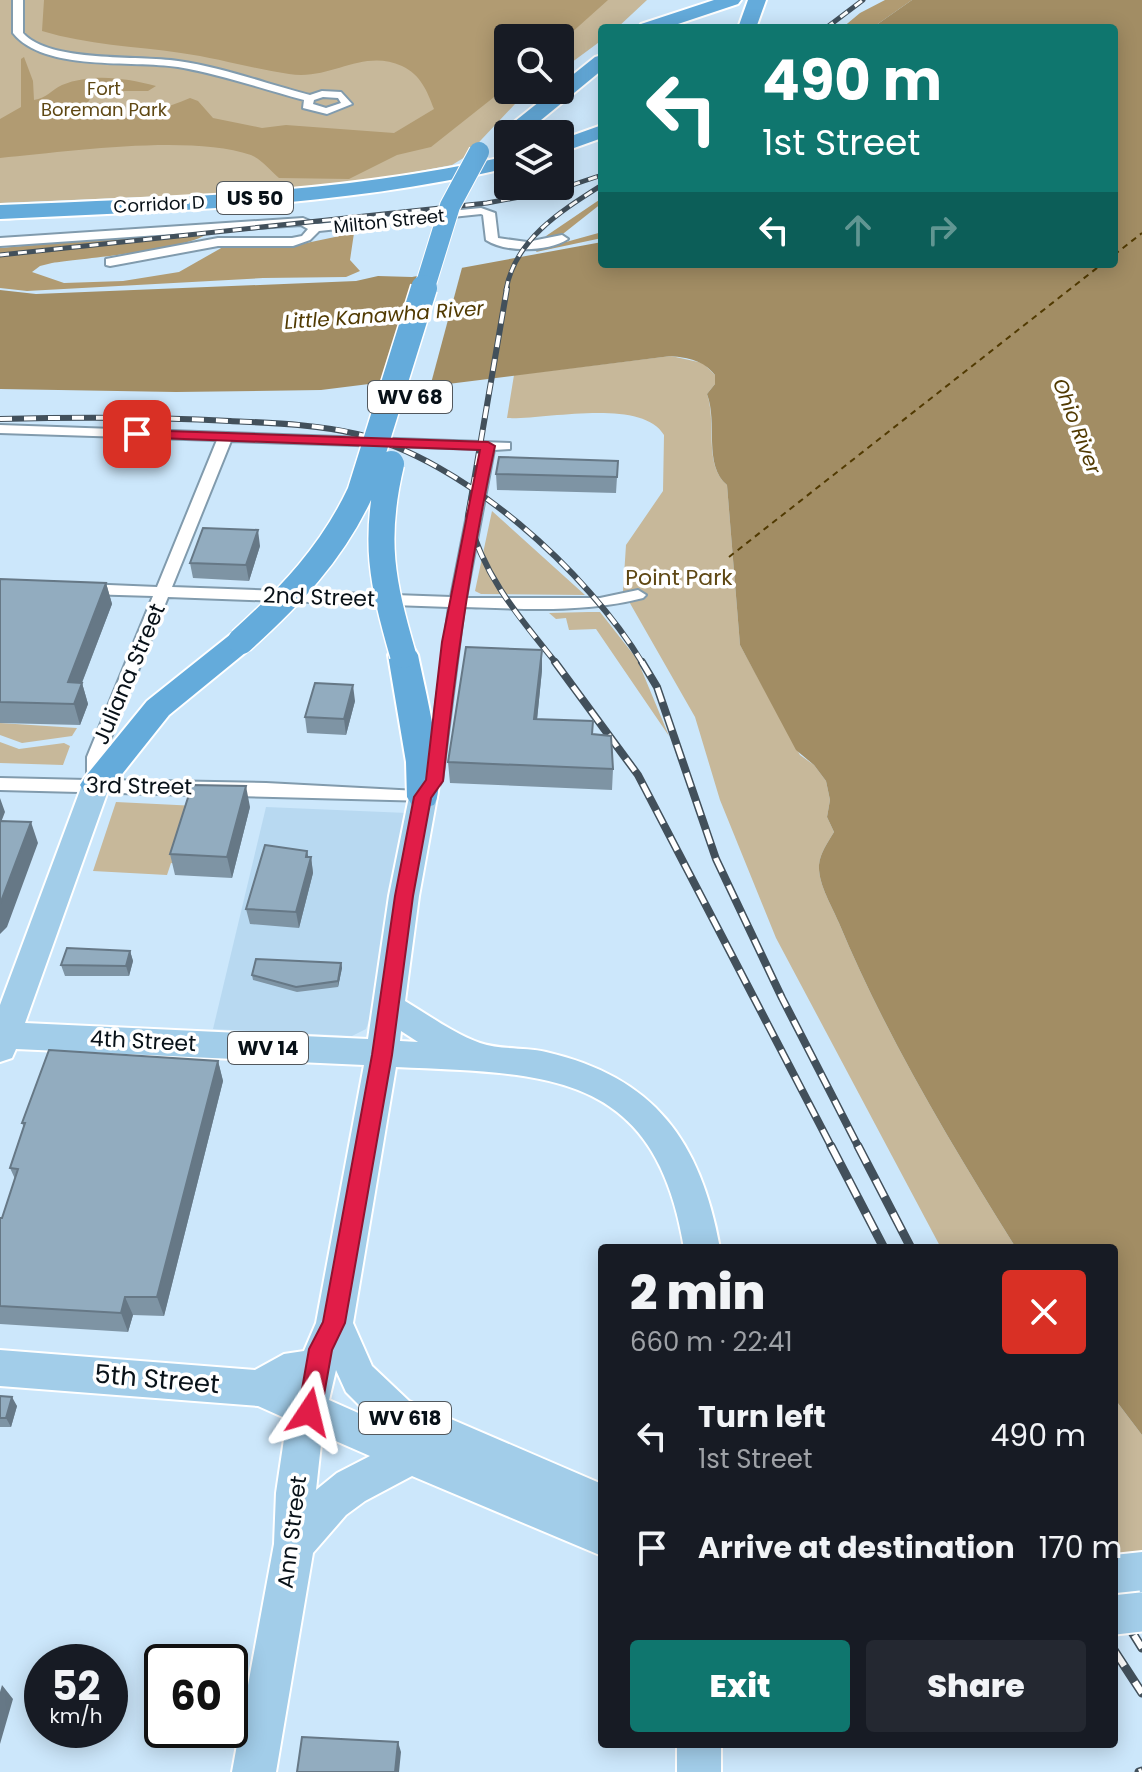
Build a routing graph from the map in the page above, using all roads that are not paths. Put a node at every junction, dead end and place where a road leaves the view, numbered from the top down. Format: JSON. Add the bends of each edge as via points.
{"nodes":[{"id":1,"x":18,"y":0,"type":"edge"},
{"id":2,"x":757,"y":0,"type":"edge"},
{"id":3,"x":774,"y":0,"type":"edge"},
{"id":4,"x":727,"y":1,"type":"edge"},
{"id":5,"x":642,"y":21,"type":"edge"},
{"id":6,"x":748,"y":24,"type":"edge"},
{"id":7,"x":766,"y":24,"type":"edge"},
{"id":8,"x":598,"y":50,"type":"edge"},
{"id":9,"x":598,"y":65,"type":"edge"},
{"id":10,"x":574,"y":68,"type":"edge"},
{"id":11,"x":310,"y":98,"type":"dead end"},
{"id":12,"x":528,"y":104,"type":"edge"},
{"id":13,"x":509,"y":120,"type":"edge"},
{"id":14,"x":536,"y":120,"type":"edge"},
{"id":15,"x":598,"y":133,"type":"edge"},
{"id":16,"x":574,"y":142,"type":"edge"},
{"id":17,"x":598,"y":144,"type":"edge"},
{"id":18,"x":574,"y":152,"type":"edge"},
{"id":19,"x":494,"y":154,"type":"edge"},
{"id":20,"x":494,"y":156,"type":"edge"},
{"id":21,"x":494,"y":159,"type":"edge"},
{"id":22,"x":494,"y":163,"type":"edge"},
{"id":23,"x":0,"y":212,"type":"edge"},
{"id":24,"x":0,"y":222,"type":"edge"},
{"id":25,"x":315,"y":228,"type":"junction"},
{"id":26,"x":562,"y":239,"type":"dead end"},
{"id":27,"x":0,"y":242,"type":"edge"},
{"id":28,"x":110,"y":262,"type":"dead end"},
{"id":29,"x":0,"y":429,"type":"edge"},
{"id":30,"x":225,"y":438,"type":"junction"},
{"id":31,"x":488,"y":446,"type":"junction"},
{"id":32,"x":505,"y":446,"type":"dead end"},
{"id":33,"x":72,"y":588,"type":"edge"},
{"id":34,"x":164,"y":591,"type":"junction"},
{"id":35,"x":638,"y":595,"type":"dead end"},
{"id":36,"x":458,"y":602,"type":"junction"},
{"id":37,"x":0,"y":784,"type":"edge"},
{"id":38,"x":96,"y":785,"type":"junction"},
{"id":39,"x":423,"y":797,"type":"junction"},
{"id":40,"x":389,"y":1007,"type":"junction"},
{"id":41,"x":2,"y":1040,"type":"edge"},
{"id":42,"x":382,"y":1055,"type":"junction"},
{"id":43,"x":481,"y":1058,"type":"junction"},
{"id":44,"x":701,"y":1244,"type":"edge"},
{"id":45,"x":334,"y":1323,"type":"junction"},
{"id":46,"x":317,"y":1366,"type":"junction"},
{"id":47,"x":0,"y":1368,"type":"edge"},
{"id":48,"x":260,"y":1388,"type":"junction"},
{"id":49,"x":309,"y":1412,"type":"junction"},
{"id":50,"x":410,"y":1456,"type":"junction"},
{"id":51,"x":512,"y":1482,"type":"junction"},
{"id":52,"x":598,"y":1503,"type":"edge"},
{"id":53,"x":598,"y":1534,"type":"edge"},
{"id":54,"x":294,"y":1544,"type":"junction"},
{"id":55,"x":1142,"y":1572,"type":"edge"},
{"id":56,"x":1118,"y":1575,"type":"edge"},
{"id":57,"x":1142,"y":1612,"type":"edge"},
{"id":58,"x":1118,"y":1615,"type":"edge"},
{"id":59,"x":699,"y":1748,"type":"edge"},
{"id":60,"x":254,"y":1772,"type":"edge"},
{"id":61,"x":699,"y":1772,"type":"edge"}],
"edges":[{"from":1,"to":11,"type":"street","via":[[18,33],[42,49],[78,57],[179,64]]},
{"from":2,"to":6,"type":"highway"},
{"from":3,"to":7,"type":"highway"},
{"from":4,"to":5,"type":"highway"},
{"from":8,"to":10,"type":"highway"},
{"from":9,"to":14,"type":"highway","number":"WV 68"},
{"from":12,"to":13,"type":"highway","number":"WV 68"},
{"from":15,"to":16,"type":"highway"},
{"from":17,"to":18,"type":"highway"},
{"from":19,"to":23,"type":"highway","name":"Corridor D","number":"US 50","via":[[426,179],[326,192]]},
{"from":20,"to":24,"type":"highway","name":"Corridor D","number":"US 50","via":[[444,186],[330,202]]},
{"from":21,"to":38,"type":"highway","number":"WV 68","bridge":true,"via":[[450,206],[348,524],[296,590],[158,708]]},
{"from":22,"to":39,"type":"highway","number":"WV 68","bridge":true,"via":[[471,197],[460,226],[381,500],[378,555],[403,655]]},
{"from":25,"to":26,"type":"street","name":"Milton Street","via":[[481,211],[489,213],[492,240],[501,244],[529,246]]},
{"from":25,"to":27,"type":"street","name":"Milton Street","via":[[303,221]]},
{"from":25,"to":28,"type":"street","via":[[293,242],[218,242]]},
{"from":29,"to":30,"type":"street"},
{"from":30,"to":31,"type":"street"},
{"from":30,"to":34,"type":"street","name":"Juliana Street"},
{"from":31,"to":32,"type":"street"},
{"from":31,"to":36,"type":"street","name":"Ann Street"},
{"from":33,"to":34,"type":"street","name":"2nd Street"},
{"from":34,"to":36,"type":"street","name":"2nd Street"},
{"from":34,"to":38,"type":"street","name":"Juliana Street","via":[[95,757]]},
{"from":35,"to":36,"type":"street","name":"2nd Street","via":[[600,603]]},
{"from":36,"to":39,"type":"street","name":"Ann Street","via":[[434,781]]},
{"from":37,"to":38,"type":"street","name":"3rd Street"},
{"from":38,"to":39,"type":"street","name":"3rd Street"},
{"from":38,"to":41,"type":"main road","name":"Juliana Street","number":"WV 68"},
{"from":39,"to":40,"type":"main road","name":"Ann Street","number":"WV 68"},
{"from":40,"to":42,"type":"main road","name":"Ann Street"},
{"from":40,"to":43,"type":"main road"},
{"from":41,"to":42,"type":"main road","name":"4th Street","number":"WV 14","via":[[190,1042]]},
{"from":42,"to":43,"type":"main road","number":"WV 14"},
{"from":42,"to":45,"type":"main road","name":"Ann Street"},
{"from":43,"to":44,"type":"main road","number":"WV 14","via":[[565,1068],[635,1106],[666,1141],[688,1181]]},
{"from":45,"to":46,"type":"main road","name":"Ann Street"},
{"from":45,"to":51,"type":"main road","number":"WV 618","via":[[359,1379],[395,1414]]},
{"from":46,"to":48,"type":"main road","via":[[284,1372]]},
{"from":46,"to":49,"type":"main road","name":"Ann Street"},
{"from":47,"to":48,"type":"main road","name":"5th Street"},
{"from":48,"to":49,"type":"main road","name":"5th Street"},
{"from":49,"to":50,"type":"main road","name":"5th Street"},
{"from":49,"to":54,"type":"main road","name":"Ann Street"},
{"from":50,"to":51,"type":"main road","number":"WV 618"},
{"from":50,"to":54,"type":"main road","number":"WV 618","via":[[332,1501]]},
{"from":51,"to":52,"type":"main road","number":"WV 618"},
{"from":51,"to":53,"type":"main road","number":"WV 618"},
{"from":54,"to":60,"type":"main road","name":"Ann Street"},
{"from":55,"to":56,"type":"main road"},
{"from":57,"to":58,"type":"main road","bridge":true},
{"from":59,"to":61,"type":"main road"}]}
